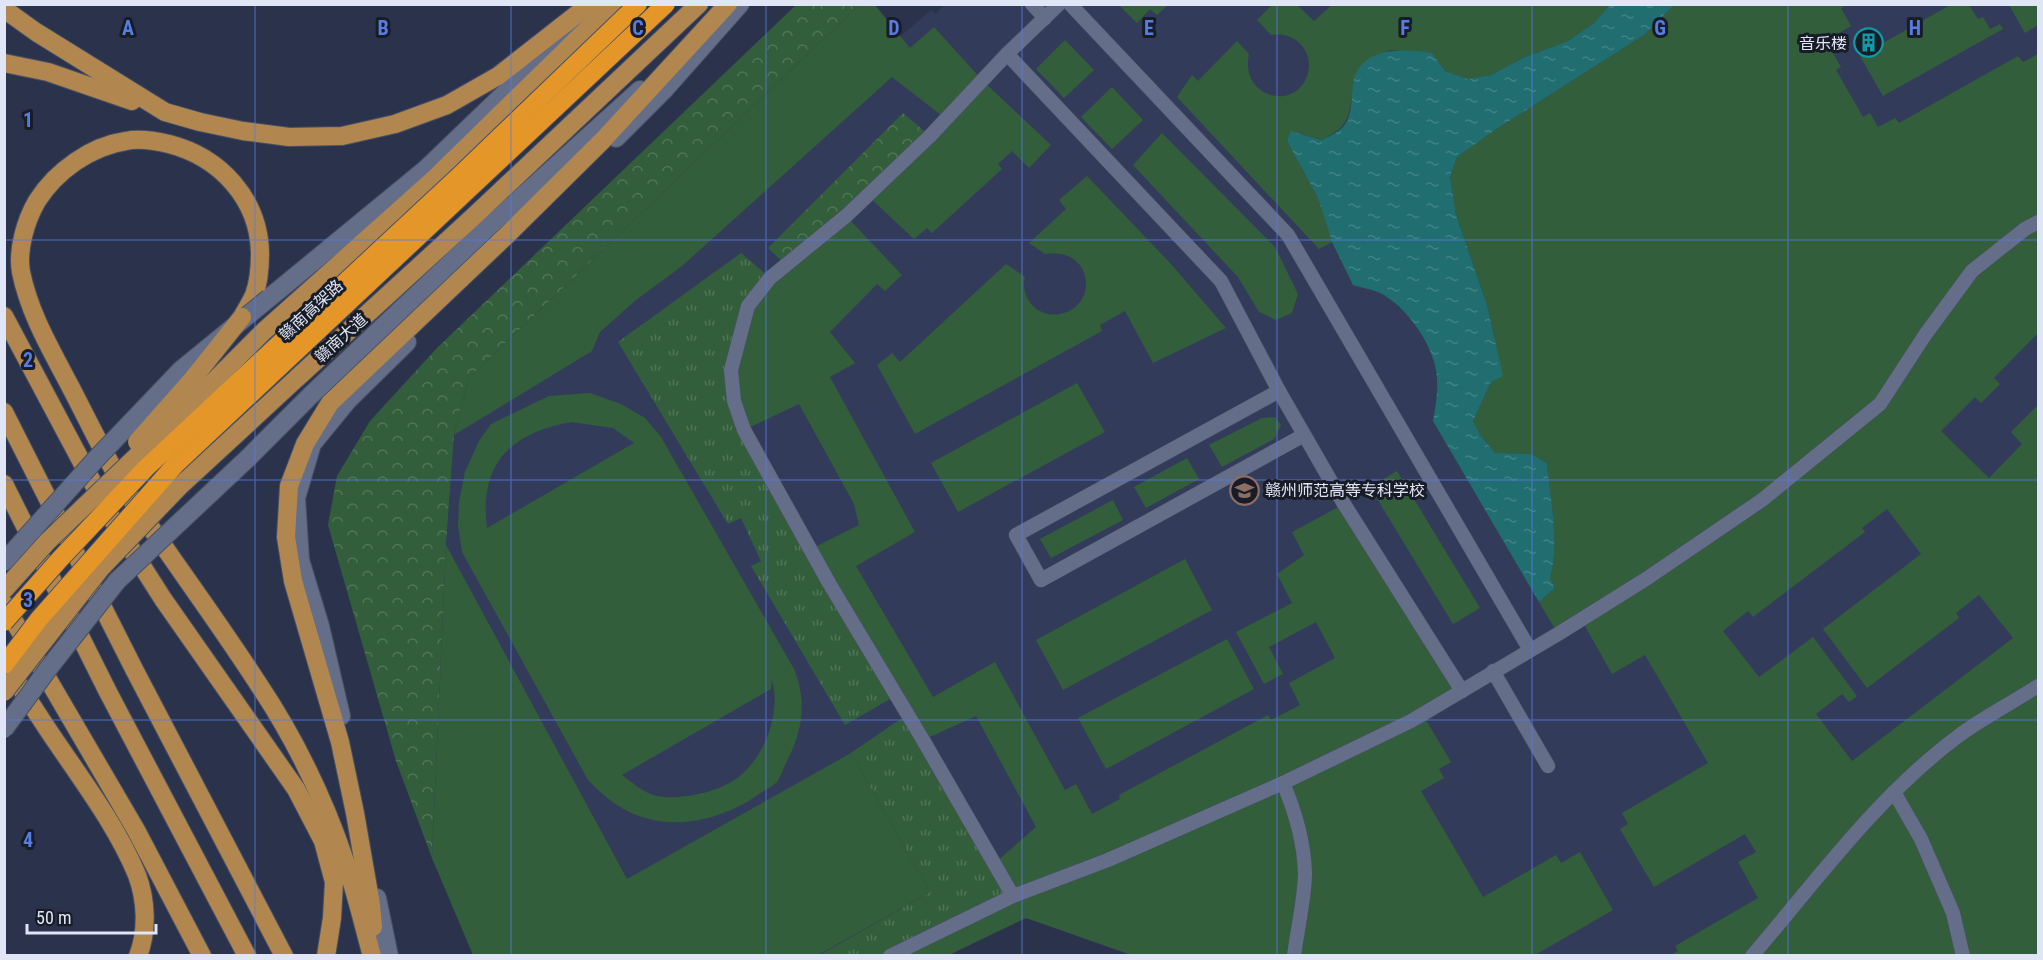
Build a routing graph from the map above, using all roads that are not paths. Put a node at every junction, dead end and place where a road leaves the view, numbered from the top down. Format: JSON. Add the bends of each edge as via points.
{"nodes":[{"id":1,"x":590,"y":4,"type":"edge"},
{"id":2,"x":597,"y":4,"type":"edge"},
{"id":3,"x":613,"y":4,"type":"edge"},
{"id":4,"x":638,"y":4,"type":"edge"},
{"id":5,"x":666,"y":4,"type":"edge"},
{"id":6,"x":699,"y":4,"type":"edge"},
{"id":7,"x":728,"y":4,"type":"edge"},
{"id":8,"x":734,"y":4,"type":"edge"},
{"id":9,"x":740,"y":4,"type":"edge"},
{"id":10,"x":1032,"y":4,"type":"edge"},
{"id":11,"x":1059,"y":4,"type":"edge"},
{"id":12,"x":1070,"y":4,"type":"edge"},
{"id":13,"x":4,"y":9,"type":"edge"},
{"id":14,"x":1046,"y":18,"type":"junction"},
{"id":15,"x":704,"y":32,"type":"junction"},
{"id":16,"x":1007,"y":54,"type":"junction"},
{"id":17,"x":4,"y":63,"type":"edge"},
{"id":18,"x":165,"y":112,"type":"junction"},
{"id":19,"x":2038,"y":222,"type":"edge"},
{"id":20,"x":4,"y":316,"type":"edge"},
{"id":21,"x":238,"y":322,"type":"junction"},
{"id":22,"x":1279,"y":391,"type":"junction"},
{"id":23,"x":4,"y":412,"type":"edge"},
{"id":24,"x":1304,"y":435,"type":"junction"},
{"id":25,"x":4,"y":484,"type":"edge"},
{"id":26,"x":47,"y":542,"type":"junction"},
{"id":27,"x":4,"y":562,"type":"edge"},
{"id":28,"x":4,"y":590,"type":"edge"},
{"id":29,"x":4,"y":604,"type":"edge"},
{"id":30,"x":4,"y":622,"type":"edge"},
{"id":31,"x":1530,"y":650,"type":"junction"},
{"id":32,"x":29,"y":658,"type":"junction"},
{"id":33,"x":4,"y":663,"type":"edge"},
{"id":34,"x":1493,"y":671,"type":"junction"},
{"id":35,"x":2038,"y":686,"type":"edge"},
{"id":36,"x":4,"y":692,"type":"edge"},
{"id":37,"x":1462,"y":692,"type":"junction"},
{"id":38,"x":4,"y":700,"type":"edge"},
{"id":39,"x":4,"y":729,"type":"edge"},
{"id":40,"x":1548,"y":766,"type":"dead end"},
{"id":41,"x":1283,"y":783,"type":"junction"},
{"id":42,"x":1894,"y":792,"type":"junction"},
{"id":43,"x":1013,"y":896,"type":"junction"},
{"id":44,"x":138,"y":956,"type":"edge"},
{"id":45,"x":202,"y":956,"type":"edge"},
{"id":46,"x":247,"y":956,"type":"edge"},
{"id":47,"x":284,"y":956,"type":"edge"},
{"id":48,"x":326,"y":956,"type":"edge"},
{"id":49,"x":374,"y":956,"type":"edge"},
{"id":50,"x":389,"y":956,"type":"edge"},
{"id":51,"x":890,"y":956,"type":"edge"},
{"id":52,"x":1294,"y":956,"type":"edge"},
{"id":53,"x":1752,"y":956,"type":"edge"},
{"id":54,"x":1963,"y":956,"type":"edge"}],
"edges":[{"from":1,"to":18,"type":"main road","via":[[498,76],[447,105],[395,124],[342,136],[289,137],[243,131]]},
{"from":2,"to":21,"type":"street","bridge":true,"via":[[426,169]]},
{"from":3,"to":26,"type":"main road","bridge":true,"via":[[434,179],[264,331]]},
{"from":4,"to":30,"type":"highway","name":"赣南高架路","bridge":true,"via":[[146,468]]},
{"from":5,"to":33,"type":"highway","name":"赣南高架路","bridge":true,"via":[[175,465]]},
{"from":6,"to":32,"type":"main road","name":"赣南大道","bridge":true,"via":[[179,487],[101,568]]},
{"from":7,"to":15,"type":"main road"},
{"from":8,"to":15,"type":"street"},
{"from":9,"to":50,"type":"street","via":[[664,90],[348,400],[312,444],[296,498],[300,560],[353,765]]},
{"from":10,"to":14,"type":"street"},
{"from":11,"to":14,"type":"street"},
{"from":12,"to":31,"type":"street","via":[[1288,235]]},
{"from":13,"to":18,"type":"main road"},
{"from":14,"to":16,"type":"street"},
{"from":15,"to":39,"type":"street","bridge":true,"via":[[486,229],[117,581]]},
{"from":15,"to":49,"type":"main road","via":[[603,140],[330,403],[305,444],[289,486],[286,537],[293,581],[340,742],[371,905]]},
{"from":16,"to":22,"type":"street","via":[[1221,281]]},
{"from":16,"to":43,"type":"street","via":[[930,136],[846,216],[770,278],[748,306],[731,370],[734,401],[744,430]]},
{"from":17,"to":18,"type":"main road","via":[[48,72]]},
{"from":19,"to":31,"type":"street","via":[[1972,271],[1880,404],[1762,500],[1646,579]]},
{"from":20,"to":48,"type":"main road","via":[[112,519],[296,789],[323,841],[334,882]]},
{"from":21,"to":26,"type":"main road","bridge":true,"via":[[191,381]]},
{"from":21,"to":27,"type":"street","bridge":true,"via":[[181,370]]},
{"from":21,"to":49,"type":"main road","via":[[255,293],[260,235],[251,208],[234,183],[211,163],[187,149],[156,141],[126,140],[96,150],[68,166],[45,188],[23,237],[20,267],[41,329],[132,500],[261,687],[296,746],[330,818]]},
{"from":22,"to":24,"type":"street"},
{"from":22,"to":24,"type":"street","via":[[1016,535],[1041,580]]},
{"from":23,"to":47,"type":"main road"},
{"from":24,"to":37,"type":"street"},
{"from":25,"to":46,"type":"main road"},
{"from":26,"to":28,"type":"main road","bridge":true},
{"from":29,"to":45,"type":"main road","via":[[136,830]]},
{"from":31,"to":34,"type":"street"},
{"from":32,"to":36,"type":"main road","name":"赣南大道","bridge":true},
{"from":32,"to":38,"type":"main road","bridge":true},
{"from":33,"to":44,"type":"main road","via":[[88,789],[138,877],[145,911]]},
{"from":34,"to":37,"type":"street"},
{"from":34,"to":40,"type":"street"},
{"from":35,"to":42,"type":"street","via":[[1958,736]]},
{"from":37,"to":41,"type":"street"},
{"from":41,"to":43,"type":"street","via":[[1108,860]]},
{"from":41,"to":52,"type":"street","via":[[1292,805],[1305,873]]},
{"from":42,"to":53,"type":"street"},
{"from":42,"to":54,"type":"street","via":[[1921,839],[1953,912]]},
{"from":43,"to":51,"type":"street"}]}
